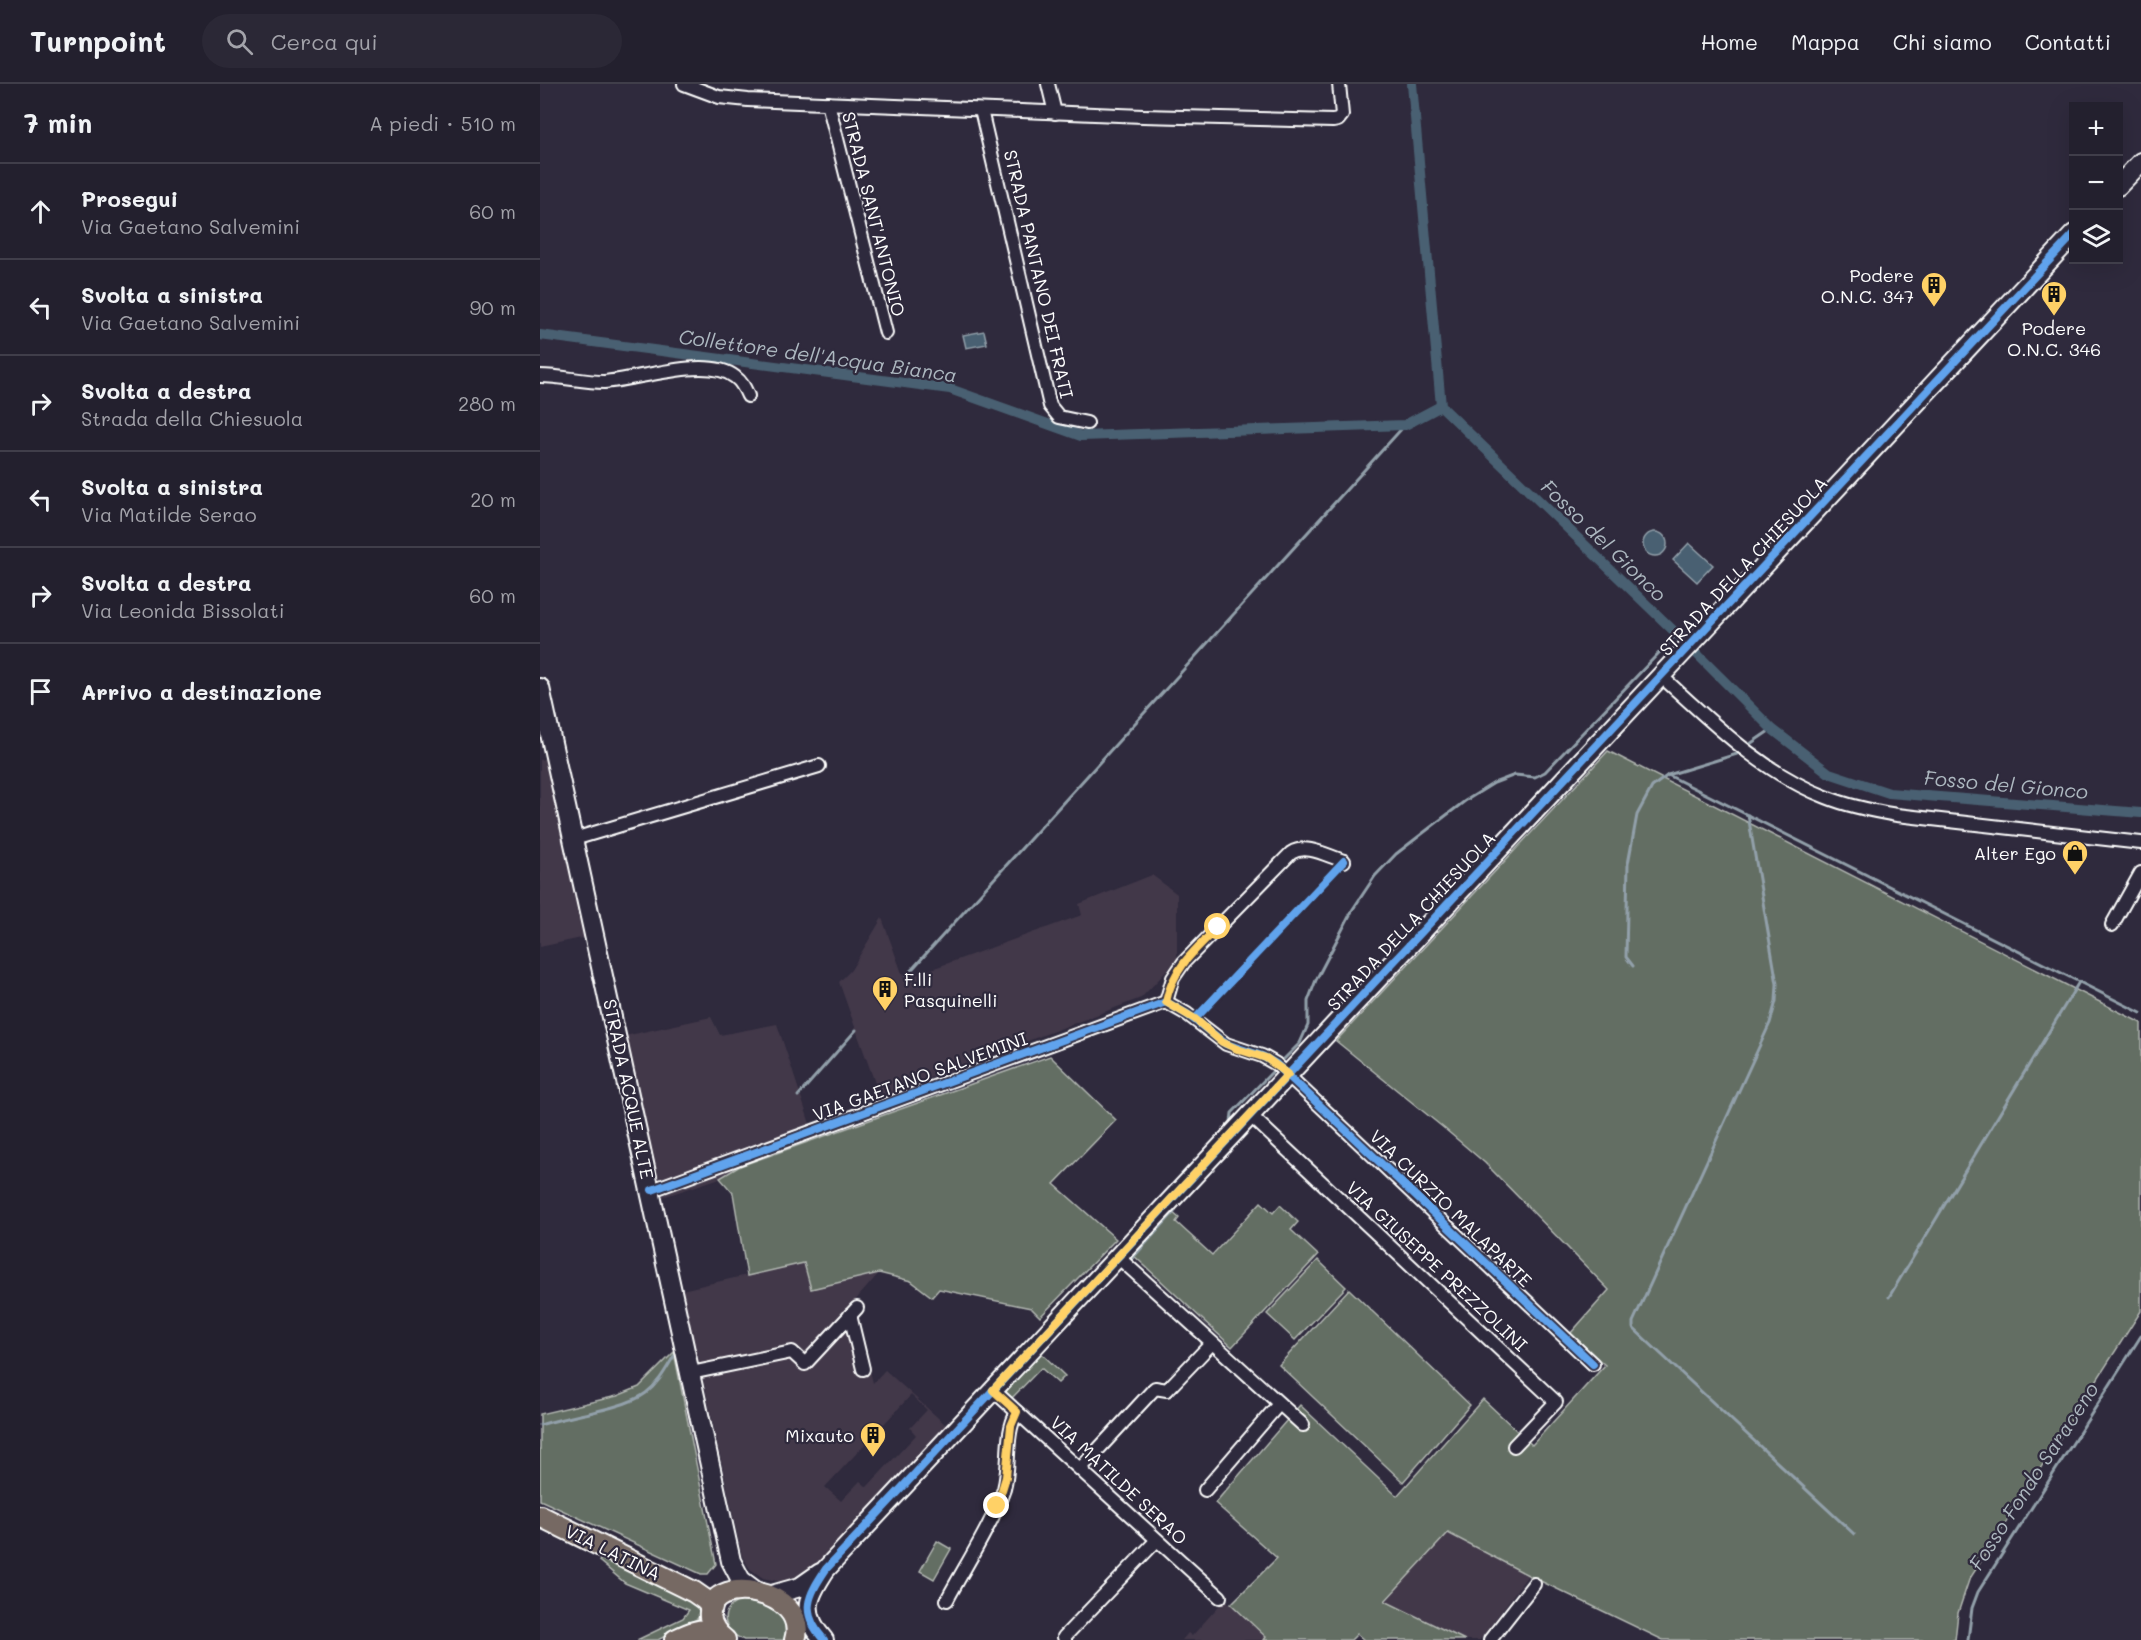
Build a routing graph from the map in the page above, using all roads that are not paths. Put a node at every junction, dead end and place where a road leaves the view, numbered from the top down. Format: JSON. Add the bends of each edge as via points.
{"nodes":[{"id":1,"x":684,"y":84,"type":"edge"},
{"id":2,"x":1048,"y":84,"type":"edge"},
{"id":3,"x":1339,"y":84,"type":"edge"},
{"id":4,"x":828,"y":104,"type":"junction"},
{"id":5,"x":981,"y":110,"type":"junction"},
{"id":6,"x":1054,"y":113,"type":"junction"},
{"id":7,"x":2141,"y":162,"type":"edge"},
{"id":8,"x":2123,"y":181,"type":"edge"},
{"id":9,"x":2069,"y":238,"type":"edge"},
{"id":10,"x":886,"y":333,"type":"dead end"},
{"id":11,"x":540,"y":376,"type":"edge"},
{"id":12,"x":748,"y":396,"type":"dead end"},
{"id":13,"x":1087,"y":423,"type":"dead end"},
{"id":14,"x":1661,"y":676,"type":"junction"},
{"id":15,"x":540,"y":688,"type":"edge"},
{"id":16,"x":819,"y":766,"type":"dead end"},
{"id":17,"x":574,"y":839,"type":"junction"},
{"id":18,"x":2141,"y":843,"type":"edge"},
{"id":19,"x":1344,"y":861,"type":"dead end"},
{"id":20,"x":2141,"y":873,"type":"edge"},
{"id":21,"x":2112,"y":926,"type":"dead end"},
{"id":22,"x":1166,"y":1002,"type":"junction"},
{"id":23,"x":1288,"y":1074,"type":"junction"},
{"id":24,"x":1250,"y":1115,"type":"junction"},
{"id":25,"x":652,"y":1190,"type":"junction"},
{"id":26,"x":1118,"y":1257,"type":"junction"},
{"id":27,"x":1212,"y":1342,"type":"junction"},
{"id":28,"x":1593,"y":1364,"type":"dead end"},
{"id":29,"x":863,"y":1369,"type":"dead end"},
{"id":30,"x":691,"y":1373,"type":"junction"},
{"id":31,"x":993,"y":1390,"type":"junction"},
{"id":32,"x":1279,"y":1404,"type":"junction"},
{"id":33,"x":1017,"y":1412,"type":"junction"},
{"id":34,"x":1303,"y":1425,"type":"dead end"},
{"id":35,"x":1514,"y":1446,"type":"dead end"},
{"id":36,"x":1080,"y":1469,"type":"junction"},
{"id":37,"x":1205,"y":1490,"type":"dead end"},
{"id":38,"x":540,"y":1516,"type":"edge"},
{"id":39,"x":1157,"y":1540,"type":"junction"},
{"id":40,"x":731,"y":1561,"type":"junction"},
{"id":41,"x":826,"y":1569,"type":"junction"},
{"id":42,"x":1534,"y":1584,"type":"dead end"},
{"id":43,"x":810,"y":1593,"type":"junction"},
{"id":44,"x":763,"y":1594,"type":"junction"},
{"id":45,"x":1220,"y":1598,"type":"dead end"},
{"id":46,"x":947,"y":1600,"type":"dead end"},
{"id":47,"x":719,"y":1614,"type":"edge"},
{"id":48,"x":799,"y":1633,"type":"edge"},
{"id":49,"x":679,"y":1638,"type":"edge"},
{"id":50,"x":824,"y":1640,"type":"edge"},
{"id":51,"x":1065,"y":1640,"type":"edge"},
{"id":52,"x":1490,"y":1640,"type":"edge"}],
"edges":[{"from":1,"to":4,"type":"street","via":[[733,99]]},
{"from":2,"to":6,"type":"street"},
{"from":3,"to":6,"type":"street","via":[[1342,112],[1333,121]]},
{"from":4,"to":5,"type":"street"},
{"from":4,"to":10,"type":"street","name":"STRADA SANT'ANTONIO"},
{"from":5,"to":6,"type":"street"},
{"from":5,"to":13,"type":"street","name":"STRADA PANTANO DEI FRATI","via":[[1050,406],[1059,417]]},
{"from":7,"to":8,"type":"street"},
{"from":9,"to":14,"type":"street","name":"STRADA DELLA CHIESUOLA"},
{"from":11,"to":12,"type":"street","via":[[603,382],[680,369],[716,369],[737,378]]},
{"from":14,"to":18,"type":"street","via":[[1746,752],[1829,798],[1904,816]]},
{"from":14,"to":23,"type":"street","name":"STRADA DELLA CHIESUOLA"},
{"from":15,"to":17,"type":"street","name":"STRADA ACQUE ALTE"},
{"from":16,"to":17,"type":"street"},
{"from":17,"to":25,"type":"street","name":"STRADA ACQUE ALTE"},
{"from":19,"to":22,"type":"street","via":[[1306,849],[1291,853],[1180,966]]},
{"from":20,"to":21,"type":"street"},
{"from":22,"to":23,"type":"street","via":[[1195,1019],[1222,1042],[1266,1058]]},
{"from":22,"to":25,"type":"street","name":"VIA GAETANO SALVEMINI"},
{"from":23,"to":24,"type":"street","name":"STRADA DELLA CHIESUOLA"},
{"from":23,"to":28,"type":"street","name":"VIA CURZIO MALAPARTE"},
{"from":24,"to":26,"type":"street","name":"STRADA DELLA CHIESUOLA"},
{"from":24,"to":35,"type":"street","name":"VIA GIUSEPPE PREZZOLINI","via":[[1556,1402]]},
{"from":25,"to":30,"type":"street","name":"STRADA ACQUE ALTE"},
{"from":26,"to":27,"type":"street"},
{"from":26,"to":31,"type":"street","name":"STRADA DELLA CHIESUOLA"},
{"from":27,"to":32,"type":"street"},
{"from":27,"to":36,"type":"street","via":[[1167,1390],[1155,1389]]},
{"from":29,"to":30,"type":"street","via":[[854,1312],[805,1364],[792,1352]]},
{"from":30,"to":40,"type":"street","name":"STRADA ACQUE ALTE"},
{"from":31,"to":33,"type":"street","name":"VIA MATILDE SERAO"},
{"from":31,"to":41,"type":"street","name":"STRADA DELLA CHIESUOLA"},
{"from":32,"to":34,"type":"street"},
{"from":32,"to":37,"type":"street"},
{"from":33,"to":36,"type":"street","name":"VIA MATILDE SERAO"},
{"from":33,"to":46,"type":"street","via":[[997,1506]]},
{"from":36,"to":39,"type":"street","name":"VIA MATILDE SERAO"},
{"from":38,"to":47,"type":"main road","name":"VIA LATINA","via":[[686,1589]]},
{"from":39,"to":45,"type":"street","name":"VIA MATILDE SERAO"},
{"from":39,"to":51,"type":"street"},
{"from":40,"to":44,"type":"street","name":"STRADA ACQUE ALTE","via":[[741,1580]]},
{"from":40,"to":47,"type":"street","name":"STRADA ACQUE ALTE","via":[[731,1581]]},
{"from":41,"to":43,"type":"street","name":"STRADA DELLA CHIESUOLA"},
{"from":41,"to":44,"type":"street","name":"STRADA DELLA CHIESUOLA","via":[[800,1587]]},
{"from":42,"to":52,"type":"street"},
{"from":43,"to":48,"type":"street","name":"STRADA DELLA CHIESUOLA"},
{"from":43,"to":50,"type":"street","via":[[809,1616]]},
{"from":44,"to":47,"type":"main road"},
{"from":44,"to":48,"type":"main road","via":[[789,1610]]},
{"from":47,"to":49,"type":"main road"}]}
